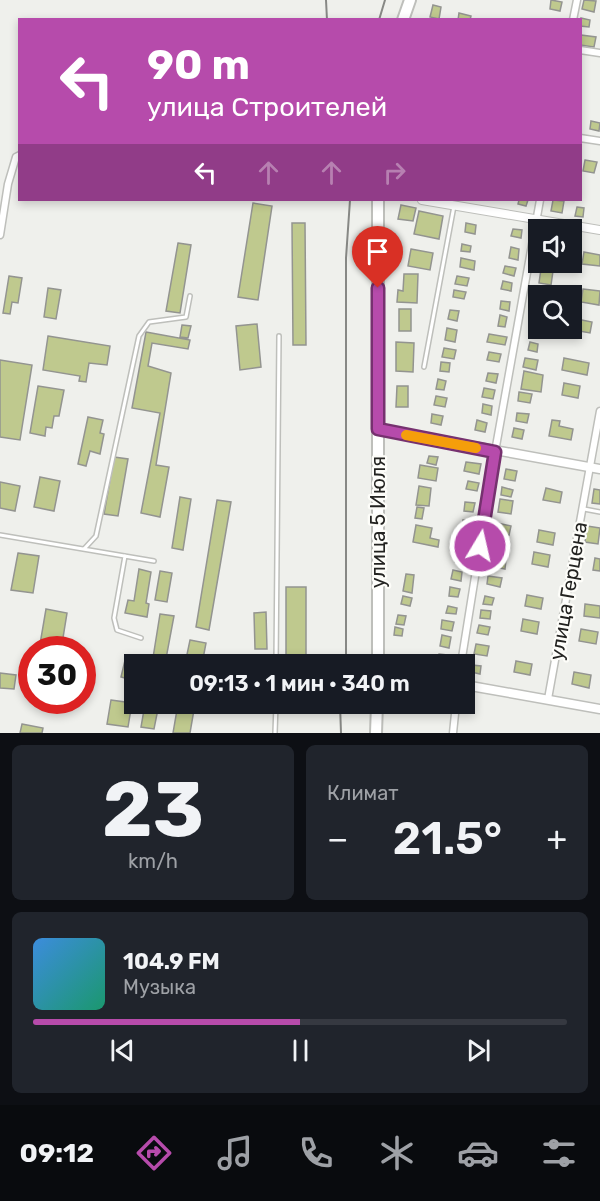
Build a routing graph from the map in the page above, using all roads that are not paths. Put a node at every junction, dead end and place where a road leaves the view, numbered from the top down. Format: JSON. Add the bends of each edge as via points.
{"nodes":[{"id":1,"x":410,"y":0,"type":"edge"},
{"id":2,"x":577,"y":0,"type":"edge"},
{"id":3,"x":404,"y":18,"type":"edge"},
{"id":4,"x":573,"y":18,"type":"edge"},
{"id":5,"x":582,"y":50,"type":"edge"},
{"id":6,"x":600,"y":53,"type":"edge"},
{"id":7,"x":582,"y":138,"type":"edge"},
{"id":8,"x":600,"y":141,"type":"edge"},
{"id":9,"x":18,"y":156,"type":"edge"},
{"id":10,"x":378,"y":201,"type":"edge"},
{"id":11,"x":428,"y":201,"type":"edge"},
{"id":12,"x":540,"y":201,"type":"edge"},
{"id":13,"x":454,"y":205,"type":"junction"},
{"id":14,"x":537,"y":219,"type":"joint"},
{"id":15,"x":582,"y":228,"type":"edge"},
{"id":16,"x":600,"y":231,"type":"edge"},
{"id":17,"x":0,"y":235,"type":"edge"},
{"id":18,"x":528,"y":269,"type":"edge"},
{"id":19,"x":190,"y":296,"type":"dead end"},
{"id":20,"x":279,"y":336,"type":"dead end"},
{"id":21,"x":424,"y":367,"type":"dead end"},
{"id":22,"x":600,"y":411,"type":"edge"},
{"id":23,"x":599,"y":428,"type":"edge"},
{"id":24,"x":378,"y":429,"type":"junction"},
{"id":25,"x":495,"y":452,"type":"junction"},
{"id":26,"x":590,"y":467,"type":"junction"},
{"id":27,"x":600,"y":469,"type":"edge"},
{"id":28,"x":583,"y":509,"type":"junction"},
{"id":29,"x":600,"y":512,"type":"edge"},
{"id":30,"x":0,"y":535,"type":"edge"},
{"id":31,"x":84,"y":549,"type":"junction"},
{"id":32,"x":124,"y":556,"type":"junction"},
{"id":33,"x":154,"y":561,"type":"dead end"},
{"id":34,"x":141,"y":638,"type":"dead end"},
{"id":35,"x":276,"y":654,"type":"edge"},
{"id":36,"x":378,"y":654,"type":"edge"},
{"id":37,"x":463,"y":654,"type":"edge"},
{"id":38,"x":475,"y":687,"type":"edge"},
{"id":39,"x":548,"y":699,"type":"junction"},
{"id":40,"x":600,"y":709,"type":"edge"},
{"id":41,"x":276,"y":714,"type":"edge"},
{"id":42,"x":377,"y":714,"type":"edge"},
{"id":43,"x":455,"y":714,"type":"edge"},
{"id":44,"x":275,"y":733,"type":"edge"},
{"id":45,"x":376,"y":733,"type":"edge"},
{"id":46,"x":453,"y":733,"type":"edge"}],
"edges":[{"from":1,"to":3,"type":"highway"},
{"from":2,"to":4,"type":"street"},
{"from":5,"to":6,"type":"street"},
{"from":7,"to":8,"type":"street"},
{"from":9,"to":17,"type":"street","via":[[8,184]]},
{"from":10,"to":24,"type":"highway","name":"улица 5 Июля"},
{"from":11,"to":13,"type":"street"},
{"from":12,"to":14,"type":"street"},
{"from":13,"to":14,"type":"street"},
{"from":13,"to":21,"type":"lane"},
{"from":15,"to":16,"type":"street"},
{"from":18,"to":25,"type":"street"},
{"from":19,"to":31,"type":"lane","via":[[186,317],[149,322],[139,336],[96,536]]},
{"from":20,"to":35,"type":"lane"},
{"from":22,"to":23,"type":"street","name":"улица Герцена"},
{"from":23,"to":26,"type":"street","name":"улица Герцена"},
{"from":24,"to":25,"type":"main road"},
{"from":24,"to":36,"type":"highway","name":"улица 5 Июля"},
{"from":25,"to":26,"type":"main road"},
{"from":25,"to":37,"type":"street"},
{"from":26,"to":27,"type":"main road"},
{"from":26,"to":28,"type":"street","name":"улица Герцена"},
{"from":28,"to":29,"type":"lane"},
{"from":28,"to":39,"type":"street","name":"улица Герцена"},
{"from":30,"to":31,"type":"lane"},
{"from":31,"to":32,"type":"lane"},
{"from":32,"to":33,"type":"lane"},
{"from":32,"to":34,"type":"lane","via":[[114,618],[117,630]]},
{"from":38,"to":39,"type":"main road"},
{"from":39,"to":40,"type":"main road"},
{"from":41,"to":44,"type":"lane"},
{"from":42,"to":45,"type":"highway"},
{"from":43,"to":46,"type":"street"}]}
